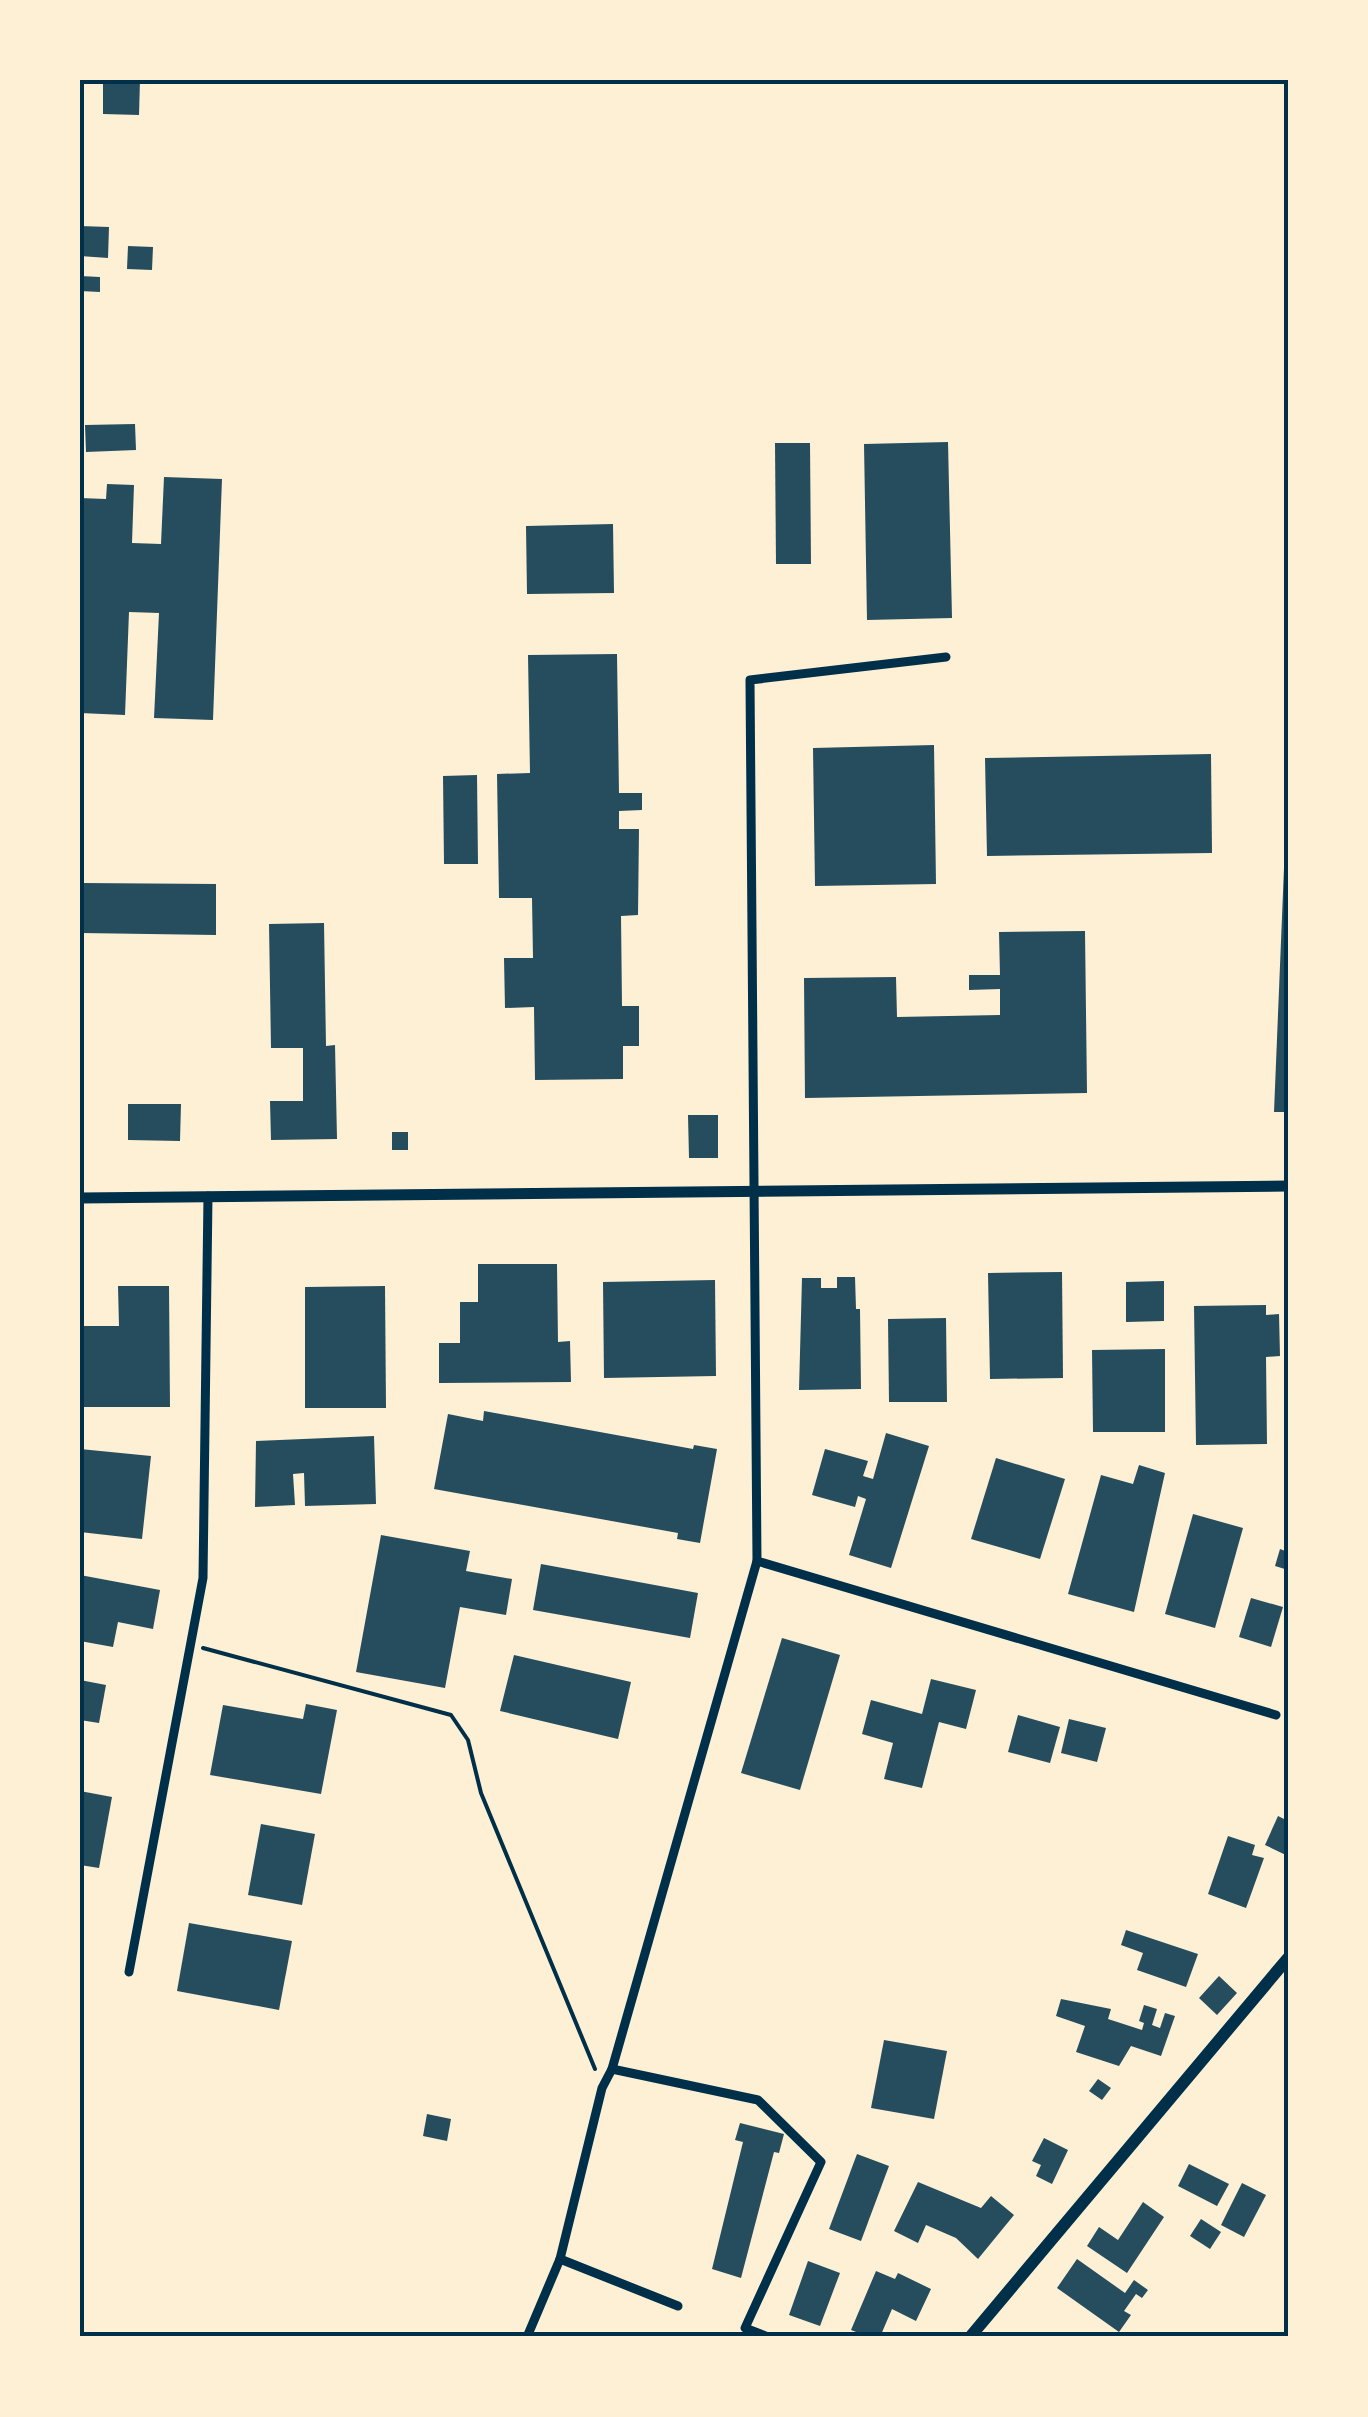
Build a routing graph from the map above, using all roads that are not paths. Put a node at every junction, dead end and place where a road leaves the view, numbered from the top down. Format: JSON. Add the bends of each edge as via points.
{"nodes":[{"id":1,"x":946,"y":657,"type":"dead end"},
{"id":2,"x":1288,"y":1186,"type":"edge"},
{"id":3,"x":756,"y":1188,"type":"junction"},
{"id":4,"x":208,"y":1196,"type":"junction"},
{"id":5,"x":80,"y":1198,"type":"edge"},
{"id":6,"x":757,"y":1561,"type":"junction"},
{"id":7,"x":1276,"y":1714,"type":"dead end"},
{"id":8,"x":1288,"y":1958,"type":"edge"},
{"id":9,"x":129,"y":1972,"type":"dead end"},
{"id":10,"x":612,"y":2068,"type":"junction"},
{"id":11,"x":560,"y":2259,"type":"junction"},
{"id":12,"x":678,"y":2306,"type":"dead end"},
{"id":13,"x":527,"y":2337,"type":"edge"},
{"id":14,"x":768,"y":2337,"type":"edge"},
{"id":15,"x":970,"y":2337,"type":"edge"}],
"edges":[{"from":1,"to":3,"type":"street","via":[[750,680]]},
{"from":2,"to":3,"type":"street"},
{"from":3,"to":4,"type":"street"},
{"from":3,"to":6,"type":"street"},
{"from":4,"to":5,"type":"street"},
{"from":4,"to":9,"type":"street","via":[[203,1578]]},
{"from":6,"to":7,"type":"street"},
{"from":6,"to":10,"type":"street"},
{"from":8,"to":15,"type":"main road"},
{"from":10,"to":11,"type":"street"},
{"from":10,"to":14,"type":"street","via":[[758,2100],[821,2162],[745,2328]]},
{"from":11,"to":12,"type":"street"},
{"from":11,"to":13,"type":"street"}]}
